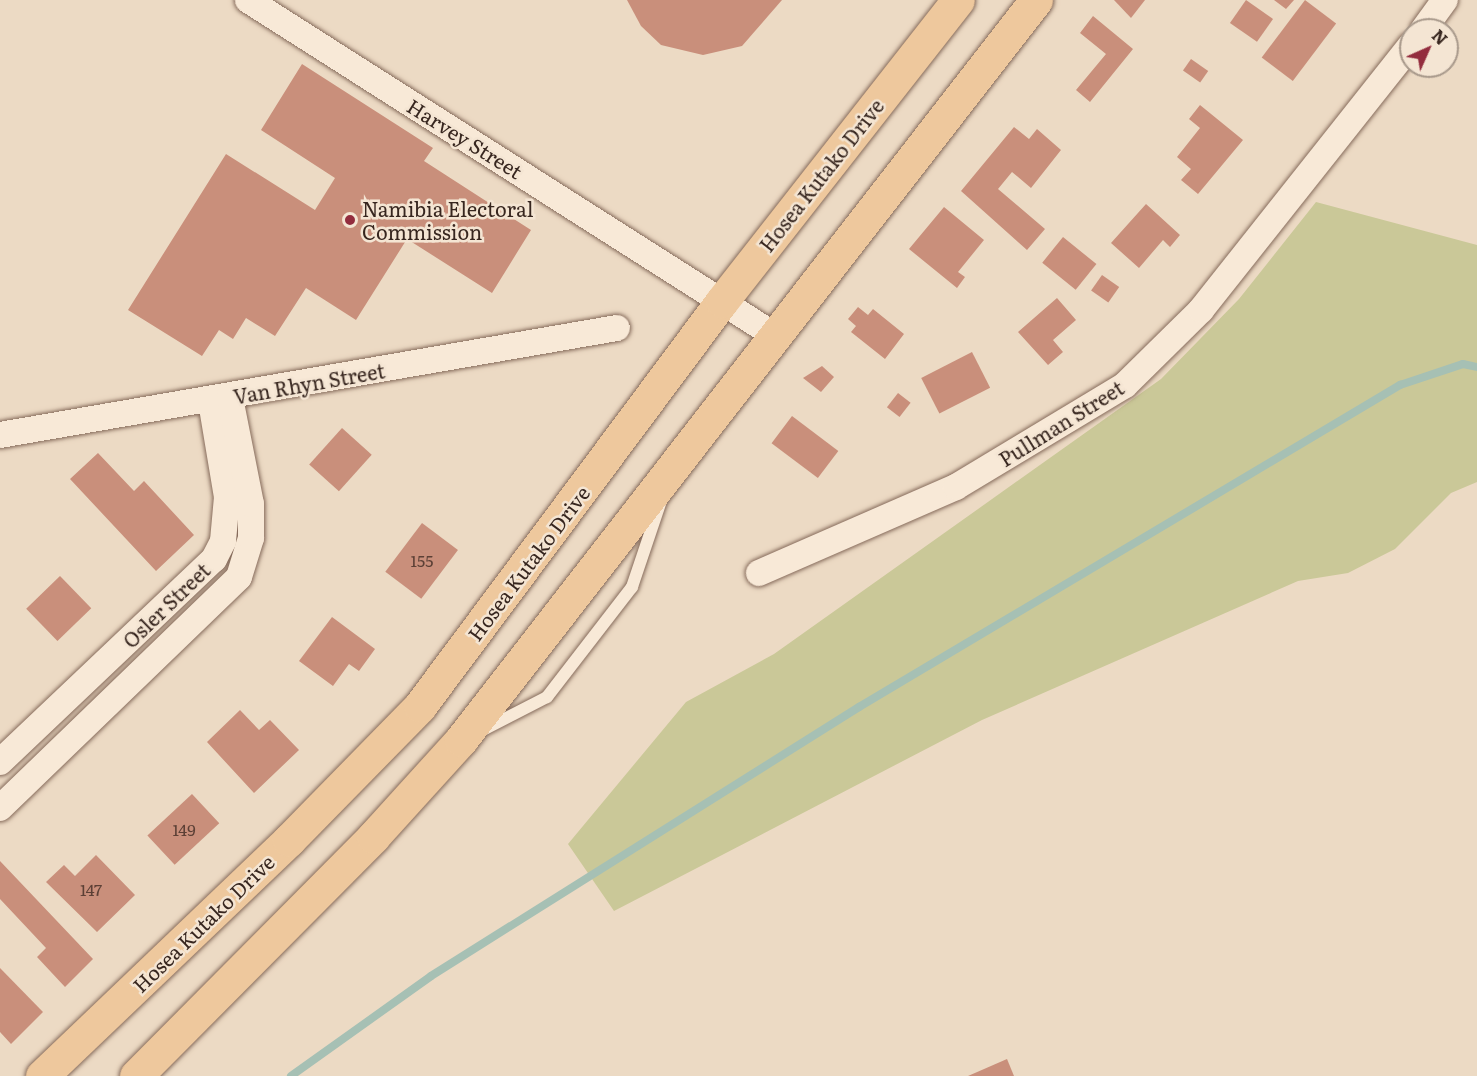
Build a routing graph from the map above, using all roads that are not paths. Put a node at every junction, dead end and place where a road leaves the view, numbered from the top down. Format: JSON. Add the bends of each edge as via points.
{"nodes":[{"id":1,"x":958,"y":0,"type":"edge"},
{"id":2,"x":1036,"y":0,"type":"edge"},
{"id":3,"x":1445,"y":0,"type":"edge"},
{"id":4,"x":258,"y":3,"type":"edge"},
{"id":5,"x":1432,"y":18,"type":"edge"},
{"id":6,"x":1399,"y":60,"type":"edge"},
{"id":7,"x":722,"y":301,"type":"junction"},
{"id":8,"x":617,"y":328,"type":"dead end"},
{"id":9,"x":774,"y":335,"type":"junction"},
{"id":10,"x":221,"y":399,"type":"junction"},
{"id":11,"x":0,"y":435,"type":"edge"},
{"id":12,"x":759,"y":573,"type":"dead end"},
{"id":13,"x":0,"y":762,"type":"edge"},
{"id":14,"x":0,"y":808,"type":"edge"},
{"id":15,"x":42,"y":1076,"type":"edge"},
{"id":16,"x":136,"y":1076,"type":"edge"}],
"edges":[{"from":1,"to":7,"type":"main road","name":"Hosea Kutako Drive"},
{"from":2,"to":9,"type":"main road"},
{"from":3,"to":5,"type":"street"},
{"from":4,"to":7,"type":"street","name":"Harvey Street"},
{"from":6,"to":12,"type":"street","name":"Pullman Street","via":[[1201,310],[1125,385],[956,487]]},
{"from":7,"to":9,"type":"street","name":"Harvey Street"},
{"from":7,"to":15,"type":"main road","name":"Hosea Kutako Drive","via":[[420,706],[289,840]]},
{"from":8,"to":10,"type":"street","name":"Van Rhyn Street"},
{"from":9,"to":16,"type":"main road","via":[[461,740],[373,837]]},
{"from":10,"to":11,"type":"street","name":"Van Rhyn Street"},
{"from":10,"to":13,"type":"street","name":"Osler Street","via":[[226,497],[223,541],[214,559]]},
{"from":10,"to":14,"type":"street","via":[[251,504],[251,538],[240,578]]}]}
